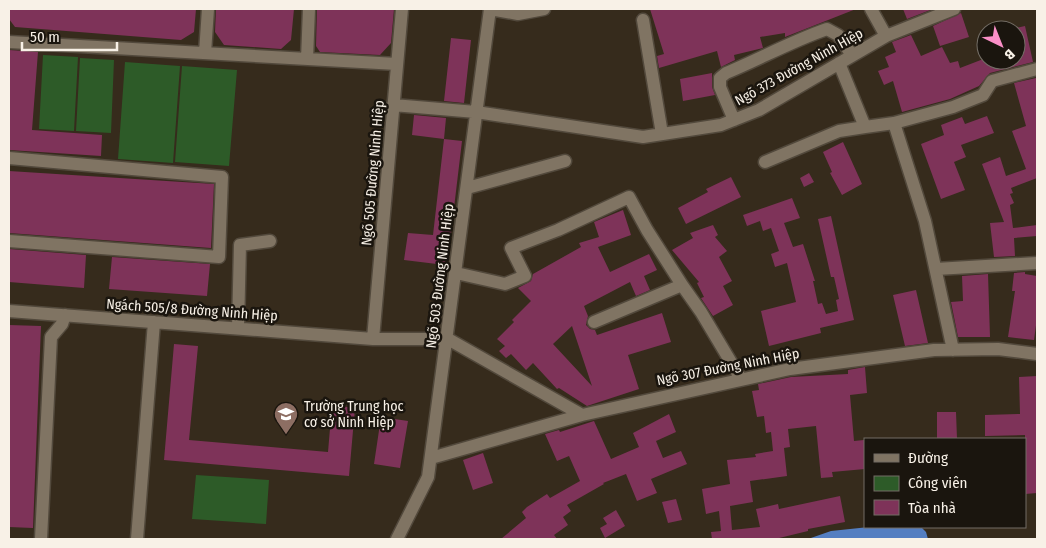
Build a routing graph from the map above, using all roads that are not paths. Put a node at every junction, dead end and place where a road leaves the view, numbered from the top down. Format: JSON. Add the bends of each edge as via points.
{"nodes":[{"id":1,"x":208,"y":9,"type":"edge"},
{"id":2,"x":309,"y":9,"type":"edge"},
{"id":3,"x":402,"y":9,"type":"edge"},
{"id":4,"x":490,"y":9,"type":"edge"},
{"id":5,"x":544,"y":9,"type":"edge"},
{"id":6,"x":871,"y":9,"type":"edge"},
{"id":7,"x":954,"y":9,"type":"edge"},
{"id":8,"x":643,"y":20,"type":"dead end"},
{"id":9,"x":886,"y":36,"type":"junction"},
{"id":10,"x":9,"y":42,"type":"edge"},
{"id":11,"x":205,"y":53,"type":"junction"},
{"id":12,"x":852,"y":55,"type":"junction"},
{"id":13,"x":307,"y":59,"type":"junction"},
{"id":14,"x":839,"y":63,"type":"junction"},
{"id":15,"x":397,"y":64,"type":"junction"},
{"id":16,"x":1037,"y":69,"type":"edge"},
{"id":17,"x":393,"y":105,"type":"junction"},
{"id":18,"x":476,"y":112,"type":"junction"},
{"id":19,"x":734,"y":120,"type":"junction"},
{"id":20,"x":894,"y":123,"type":"junction"},
{"id":21,"x":865,"y":127,"type":"junction"},
{"id":22,"x":662,"y":134,"type":"junction"},
{"id":23,"x":9,"y":158,"type":"edge"},
{"id":24,"x":565,"y":162,"type":"dead end"},
{"id":25,"x":765,"y":162,"type":"dead end"},
{"id":26,"x":467,"y":188,"type":"junction"},
{"id":27,"x":9,"y":241,"type":"edge"},
{"id":28,"x":270,"y":241,"type":"dead end"},
{"id":29,"x":1037,"y":263,"type":"edge"},
{"id":30,"x":936,"y":269,"type":"junction"},
{"id":31,"x":456,"y":273,"type":"junction"},
{"id":32,"x":682,"y":285,"type":"junction"},
{"id":33,"x":9,"y":311,"type":"edge"},
{"id":34,"x":65,"y":315,"type":"junction"},
{"id":35,"x":154,"y":322,"type":"junction"},
{"id":36,"x":594,"y":322,"type":"dead end"},
{"id":37,"x":238,"y":328,"type":"junction"},
{"id":38,"x":373,"y":339,"type":"junction"},
{"id":39,"x":448,"y":339,"type":"junction"},
{"id":40,"x":953,"y":350,"type":"junction"},
{"id":41,"x":1037,"y":354,"type":"edge"},
{"id":42,"x":741,"y":379,"type":"junction"},
{"id":43,"x":582,"y":415,"type":"junction"},
{"id":44,"x":431,"y":458,"type":"junction"},
{"id":45,"x":41,"y":539,"type":"edge"},
{"id":46,"x":137,"y":539,"type":"edge"},
{"id":47,"x":397,"y":539,"type":"edge"}],
"edges":[{"from":1,"to":11,"type":"street"},
{"from":2,"to":13,"type":"street"},
{"from":3,"to":15,"type":"street","name":"Ngõ 505 Đường Ninh Hiệp"},
{"from":4,"to":5,"type":"street","via":[[518,14]]},
{"from":4,"to":18,"type":"street","name":"Ngõ 503 Đường Ninh Hiệp"},
{"from":6,"to":9,"type":"street"},
{"from":7,"to":9,"type":"street","name":"Ngõ 373 Đường Ninh Hiệp"},
{"from":8,"to":22,"type":"street"},
{"from":9,"to":12,"type":"street","name":"Ngõ 373 Đường Ninh Hiệp"},
{"from":10,"to":11,"type":"street"},
{"from":11,"to":13,"type":"street"},
{"from":12,"to":14,"type":"street","name":"Ngõ 373 Đường Ninh Hiệp"},
{"from":12,"to":19,"type":"street","via":[[838,35],[827,29],[726,73],[720,78],[720,87]]},
{"from":13,"to":15,"type":"street"},
{"from":14,"to":19,"type":"street","name":"Ngõ 373 Đường Ninh Hiệp","via":[[759,110]]},
{"from":14,"to":21,"type":"street"},
{"from":15,"to":17,"type":"street","name":"Ngõ 505 Đường Ninh Hiệp"},
{"from":16,"to":20,"type":"street","via":[[992,82],[983,95],[953,107]]},
{"from":17,"to":18,"type":"street","name":"Ngõ 373 Đường Ninh Hiệp"},
{"from":17,"to":38,"type":"street","name":"Ngõ 505 Đường Ninh Hiệp"},
{"from":18,"to":22,"type":"street","name":"Ngõ 373 Đường Ninh Hiệp","via":[[643,137]]},
{"from":18,"to":26,"type":"street","name":"Ngõ 503 Đường Ninh Hiệp"},
{"from":19,"to":22,"type":"street","name":"Ngõ 373 Đường Ninh Hiệp"},
{"from":20,"to":21,"type":"street"},
{"from":20,"to":30,"type":"street"},
{"from":21,"to":25,"type":"street","via":[[839,131]]},
{"from":23,"to":27,"type":"street","via":[[222,177],[219,258]]},
{"from":24,"to":26,"type":"street"},
{"from":26,"to":31,"type":"street","name":"Ngõ 503 Đường Ninh Hiệp"},
{"from":28,"to":37,"type":"street","via":[[240,245]]},
{"from":29,"to":30,"type":"street"},
{"from":30,"to":40,"type":"street"},
{"from":31,"to":32,"type":"street","via":[[505,284],[525,276],[511,248],[629,197]]},
{"from":31,"to":39,"type":"street","name":"Ngõ 503 Đường Ninh Hiệp"},
{"from":32,"to":36,"type":"street"},
{"from":32,"to":42,"type":"street"},
{"from":33,"to":34,"type":"street","name":"Ngách 505/8 Đường Ninh Hiệp"},
{"from":34,"to":35,"type":"street","name":"Ngách 505/8 Đường Ninh Hiệp"},
{"from":34,"to":45,"type":"street","via":[[51,337]]},
{"from":35,"to":37,"type":"street","name":"Ngách 505/8 Đường Ninh Hiệp"},
{"from":35,"to":46,"type":"street"},
{"from":37,"to":38,"type":"street","name":"Ngách 505/8 Đường Ninh Hiệp"},
{"from":38,"to":39,"type":"street","name":"Ngách 505/8 Đường Ninh Hiệp"},
{"from":39,"to":43,"type":"street"},
{"from":39,"to":44,"type":"street","name":"Ngõ 503 Đường Ninh Hiệp"},
{"from":40,"to":41,"type":"street","name":"Ngõ 307 Đường Ninh Hiệp","via":[[998,349]]},
{"from":40,"to":42,"type":"street","name":"Ngõ 307 Đường Ninh Hiệp","via":[[790,369]]},
{"from":42,"to":43,"type":"street","name":"Ngõ 307 Đường Ninh Hiệp"},
{"from":43,"to":44,"type":"street","name":"Ngõ 307 Đường Ninh Hiệp"},
{"from":44,"to":47,"type":"street","name":"Ngõ 503 Đường Ninh Hiệp","via":[[428,477]]}]}
